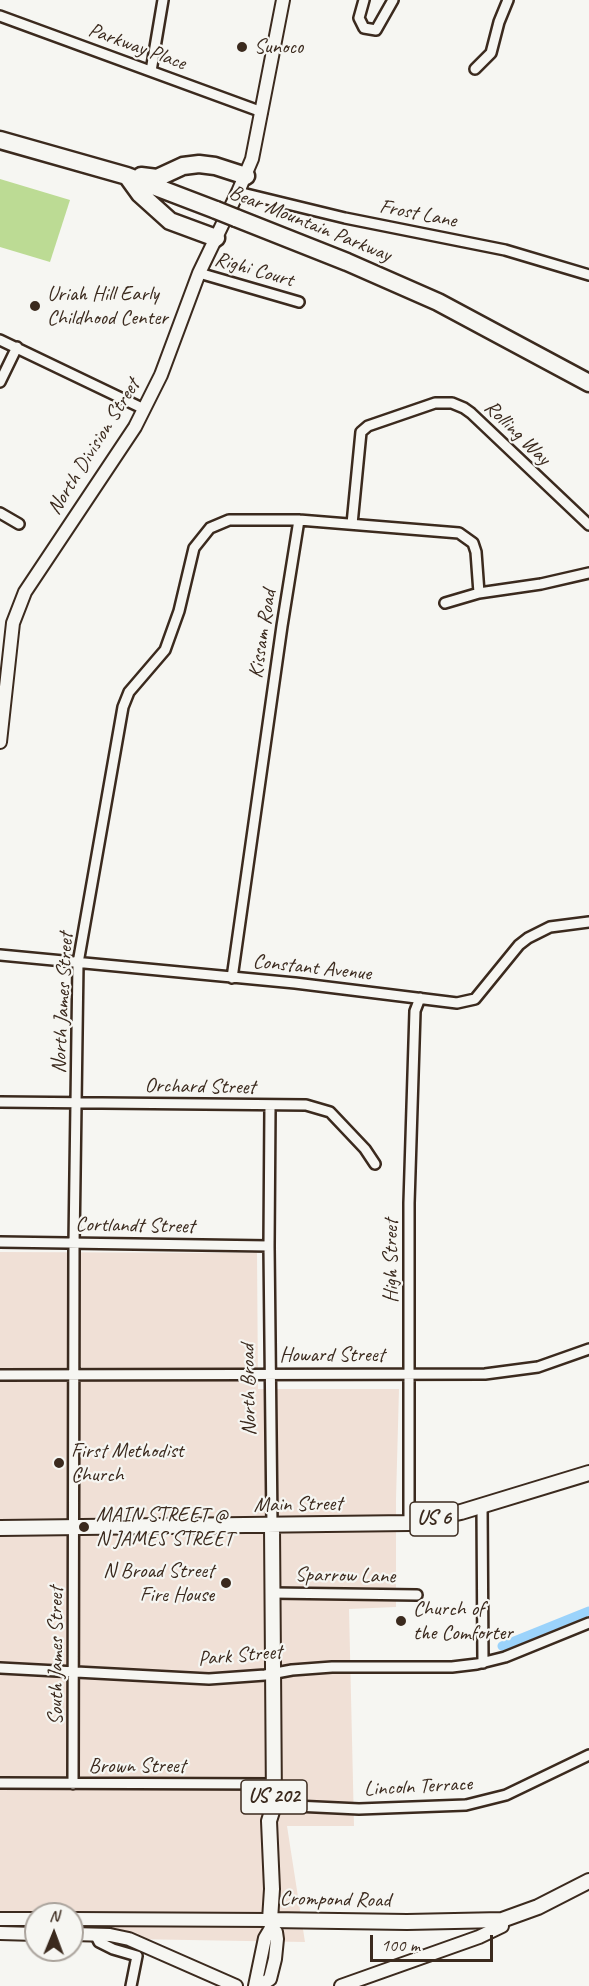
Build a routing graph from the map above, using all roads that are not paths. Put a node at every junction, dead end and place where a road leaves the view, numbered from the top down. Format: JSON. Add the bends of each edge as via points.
{"nodes":[{"id":1,"x":163,"y":0,"type":"edge"},
{"id":2,"x":283,"y":0,"type":"edge"},
{"id":3,"x":364,"y":0,"type":"edge"},
{"id":4,"x":393,"y":0,"type":"edge"},
{"id":5,"x":508,"y":0,"type":"edge"},
{"id":6,"x":0,"y":16,"type":"edge"},
{"id":7,"x":475,"y":69,"type":"dead end"},
{"id":8,"x":151,"y":71,"type":"junction"},
{"id":9,"x":262,"y":112,"type":"junction"},
{"id":10,"x":0,"y":140,"type":"edge"},
{"id":11,"x":178,"y":169,"type":"junction"},
{"id":12,"x":127,"y":176,"type":"junction"},
{"id":13,"x":246,"y":176,"type":"junction"},
{"id":14,"x":167,"y":192,"type":"junction"},
{"id":15,"x":238,"y":192,"type":"junction"},
{"id":16,"x":193,"y":202,"type":"junction"},
{"id":17,"x":165,"y":217,"type":"junction"},
{"id":18,"x":216,"y":238,"type":"junction"},
{"id":19,"x":199,"y":273,"type":"junction"},
{"id":20,"x":589,"y":275,"type":"edge"},
{"id":21,"x":299,"y":302,"type":"dead end"},
{"id":22,"x":0,"y":340,"type":"edge"},
{"id":23,"x":17,"y":347,"type":"junction"},
{"id":24,"x":0,"y":382,"type":"edge"},
{"id":25,"x":589,"y":383,"type":"edge"},
{"id":26,"x":144,"y":409,"type":"junction"},
{"id":27,"x":0,"y":513,"type":"edge"},
{"id":28,"x":299,"y":520,"type":"junction"},
{"id":29,"x":19,"y":524,"type":"dead end"},
{"id":30,"x":352,"y":524,"type":"junction"},
{"id":31,"x":589,"y":525,"type":"edge"},
{"id":32,"x":589,"y":562,"type":"edge"},
{"id":33,"x":589,"y":573,"type":"edge"},
{"id":34,"x":479,"y":592,"type":"junction"},
{"id":35,"x":445,"y":603,"type":"dead end"},
{"id":36,"x":4,"y":652,"type":"edge"},
{"id":37,"x":0,"y":742,"type":"edge"},
{"id":38,"x":589,"y":922,"type":"edge"},
{"id":39,"x":0,"y":955,"type":"edge"},
{"id":40,"x":78,"y":963,"type":"junction"},
{"id":41,"x":232,"y":978,"type":"junction"},
{"id":42,"x":420,"y":998,"type":"junction"},
{"id":43,"x":0,"y":1102,"type":"edge"},
{"id":44,"x":75,"y":1104,"type":"junction"},
{"id":45,"x":270,"y":1106,"type":"junction"},
{"id":46,"x":375,"y":1164,"type":"dead end"},
{"id":47,"x":0,"y":1242,"type":"edge"},
{"id":48,"x":74,"y":1244,"type":"junction"},
{"id":49,"x":269,"y":1246,"type":"junction"},
{"id":50,"x":589,"y":1348,"type":"edge"},
{"id":51,"x":410,"y":1373,"type":"junction"},
{"id":52,"x":74,"y":1374,"type":"junction"},
{"id":53,"x":269,"y":1374,"type":"junction"},
{"id":54,"x":0,"y":1375,"type":"edge"},
{"id":55,"x":589,"y":1473,"type":"edge"},
{"id":56,"x":482,"y":1505,"type":"junction"},
{"id":57,"x":409,"y":1523,"type":"junction"},
{"id":58,"x":272,"y":1526,"type":"junction"},
{"id":59,"x":74,"y":1527,"type":"junction"},
{"id":60,"x":0,"y":1528,"type":"edge"},
{"id":61,"x":273,"y":1593,"type":"junction"},
{"id":62,"x":417,"y":1595,"type":"dead end"},
{"id":63,"x":589,"y":1623,"type":"edge"},
{"id":64,"x":483,"y":1663,"type":"junction"},
{"id":65,"x":0,"y":1668,"type":"edge"},
{"id":66,"x":74,"y":1673,"type":"junction"},
{"id":67,"x":273,"y":1673,"type":"junction"},
{"id":68,"x":589,"y":1755,"type":"edge"},
{"id":69,"x":0,"y":1783,"type":"edge"},
{"id":70,"x":74,"y":1784,"type":"junction"},
{"id":71,"x":274,"y":1784,"type":"junction"},
{"id":72,"x":274,"y":1805,"type":"junction"},
{"id":73,"x":589,"y":1881,"type":"edge"},
{"id":74,"x":24,"y":1919,"type":"edge"},
{"id":75,"x":84,"y":1919,"type":"edge"},
{"id":76,"x":0,"y":1920,"type":"edge"},
{"id":77,"x":502,"y":1920,"type":"junction"},
{"id":78,"x":270,"y":1924,"type":"junction"},
{"id":79,"x":0,"y":1933,"type":"edge"},
{"id":80,"x":24,"y":1934,"type":"edge"},
{"id":81,"x":84,"y":1934,"type":"edge"},
{"id":82,"x":95,"y":1934,"type":"junction"},
{"id":83,"x":131,"y":1986,"type":"edge"},
{"id":84,"x":236,"y":1986,"type":"edge"},
{"id":85,"x":255,"y":1986,"type":"edge"},
{"id":86,"x":260,"y":1986,"type":"edge"},
{"id":87,"x":341,"y":1986,"type":"edge"}],
"edges":[{"from":1,"to":8,"type":"street"},
{"from":2,"to":9,"type":"street","name":"North Division Street"},
{"from":3,"to":4,"type":"street","via":[[359,18],[364,28],[376,30]]},
{"from":5,"to":7,"type":"street","via":[[491,53]]},
{"from":6,"to":8,"type":"street","name":"Parkway Place"},
{"from":8,"to":9,"type":"street","name":"Parkway Place"},
{"from":9,"to":13,"type":"street","name":"North Division Street"},
{"from":10,"to":12,"type":"highway","name":"Bear Mountain Parkway"},
{"from":11,"to":12,"type":"highway","via":[[157,178]]},
{"from":11,"to":13,"type":"highway","via":[[207,164]]},
{"from":11,"to":16,"type":"highway","via":[[174,184]]},
{"from":12,"to":14,"type":"highway","name":"Bear Mountain Parkway"},
{"from":12,"to":17,"type":"highway"},
{"from":13,"to":15,"type":"street","name":"North Division Street"},
{"from":14,"to":16,"type":"highway","name":"Bear Mountain Parkway"},
{"from":14,"to":17,"type":"highway"},
{"from":15,"to":18,"type":"street","name":"North Division Street"},
{"from":15,"to":20,"type":"street","name":"Frost Lane","via":[[505,250]]},
{"from":16,"to":25,"type":"highway","name":"Bear Mountain Parkway","bridge":true,"via":[[438,302]]},
{"from":17,"to":18,"type":"highway"},
{"from":18,"to":19,"type":"street","name":"North Division Street"},
{"from":19,"to":21,"type":"street","name":"Righi Court"},
{"from":19,"to":26,"type":"street","name":"North Division Street","via":[[161,375]]},
{"from":22,"to":23,"type":"street"},
{"from":23,"to":24,"type":"street"},
{"from":23,"to":26,"type":"street"},
{"from":26,"to":36,"type":"street","name":"North Division Street","via":[[25,592]]},
{"from":27,"to":29,"type":"street"},
{"from":28,"to":30,"type":"street"},
{"from":28,"to":40,"type":"street","name":"North James Street","via":[[229,520],[210,528],[194,548],[165,650],[129,692],[123,706]]},
{"from":28,"to":41,"type":"street","name":"Kissam Road"},
{"from":30,"to":31,"type":"street","name":"Rolling Way","via":[[361,432],[368,426],[435,403],[452,403],[471,413]]},
{"from":30,"to":34,"type":"street","via":[[459,533],[473,543]]},
{"from":32,"to":33,"type":"street"},
{"from":33,"to":34,"type":"street"},
{"from":34,"to":35,"type":"street"},
{"from":36,"to":37,"type":"street","name":"North Division Street"},
{"from":38,"to":42,"type":"street","name":"Constant Avenue","via":[[550,927],[528,938],[475,999],[453,1003]]},
{"from":39,"to":40,"type":"street","name":"Constant Avenue"},
{"from":40,"to":41,"type":"street","name":"Constant Avenue"},
{"from":40,"to":44,"type":"street","name":"North James Street"},
{"from":41,"to":42,"type":"street","name":"Constant Avenue"},
{"from":42,"to":51,"type":"street","name":"High Street","via":[[415,1011],[409,1203]]},
{"from":43,"to":44,"type":"street","name":"Orchard Street"},
{"from":44,"to":45,"type":"street","name":"Orchard Street"},
{"from":44,"to":48,"type":"street","name":"North James Street"},
{"from":45,"to":46,"type":"street","name":"Orchard Street","via":[[306,1105],[330,1112]]},
{"from":45,"to":49,"type":"street","name":"North Broad"},
{"from":47,"to":48,"type":"street","name":"Cortlandt Street"},
{"from":48,"to":49,"type":"street","name":"Cortlandt Street"},
{"from":48,"to":52,"type":"street","name":"North James Street"},
{"from":49,"to":53,"type":"street","name":"North Broad"},
{"from":50,"to":51,"type":"street","name":"Howard Street","via":[[514,1372]]},
{"from":51,"to":53,"type":"street","name":"Howard Street"},
{"from":51,"to":57,"type":"street","name":"High Street"},
{"from":52,"to":53,"type":"street","name":"Howard Street"},
{"from":52,"to":54,"type":"street","name":"Howard Street"},
{"from":52,"to":59,"type":"street","name":"North James Street"},
{"from":53,"to":58,"type":"street","name":"North Broad"},
{"from":55,"to":56,"type":"main road","name":"Main Street","number":"US 6"},
{"from":56,"to":57,"type":"main road","name":"Main Street","number":"US 6"},
{"from":56,"to":64,"type":"street"},
{"from":57,"to":58,"type":"main road","name":"Main Street","number":"US 6"},
{"from":58,"to":59,"type":"main road","name":"Main Street","number":"US 6"},
{"from":58,"to":61,"type":"main road","name":"North Broad","number":"US 202"},
{"from":59,"to":60,"type":"main road","name":"Main Street","number":"US 6"},
{"from":59,"to":66,"type":"street","name":"South James Street"},
{"from":61,"to":62,"type":"street","name":"Sparrow Lane"},
{"from":61,"to":67,"type":"main road","name":"North Broad","number":"US 202"},
{"from":63,"to":64,"type":"street","name":"Park Street"},
{"from":64,"to":67,"type":"street","name":"Park Street","via":[[421,1668],[332,1667]]},
{"from":65,"to":66,"type":"street","name":"Park Street"},
{"from":66,"to":67,"type":"street","name":"Park Street","via":[[209,1679]]},
{"from":66,"to":70,"type":"street","name":"South James Street"},
{"from":67,"to":71,"type":"main road","number":"US 202"},
{"from":68,"to":72,"type":"street","name":"Lincoln Terrace","via":[[507,1795],[466,1805],[359,1809]]},
{"from":69,"to":70,"type":"street","name":"Brown Street"},
{"from":70,"to":71,"type":"street","name":"Brown Street"},
{"from":71,"to":72,"type":"main road","number":"US 202"},
{"from":72,"to":78,"type":"main road","number":"US 202","via":[[269,1821]]},
{"from":73,"to":77,"type":"main road","name":"Crompond Road"},
{"from":74,"to":76,"type":"street"},
{"from":75,"to":78,"type":"street","name":"Crompond Road"},
{"from":77,"to":78,"type":"main road","name":"Crompond Road"},
{"from":77,"to":87,"type":"street","via":[[502,1926],[480,1937]]},
{"from":78,"to":85,"type":"street"},
{"from":78,"to":86,"type":"street","via":[[276,1932],[276,1959],[270,1979]]},
{"from":79,"to":80,"type":"street"},
{"from":81,"to":82,"type":"street"},
{"from":82,"to":83,"type":"street","via":[[99,1942],[137,1956]]},
{"from":82,"to":84,"type":"street","via":[[129,1939]]}]}
